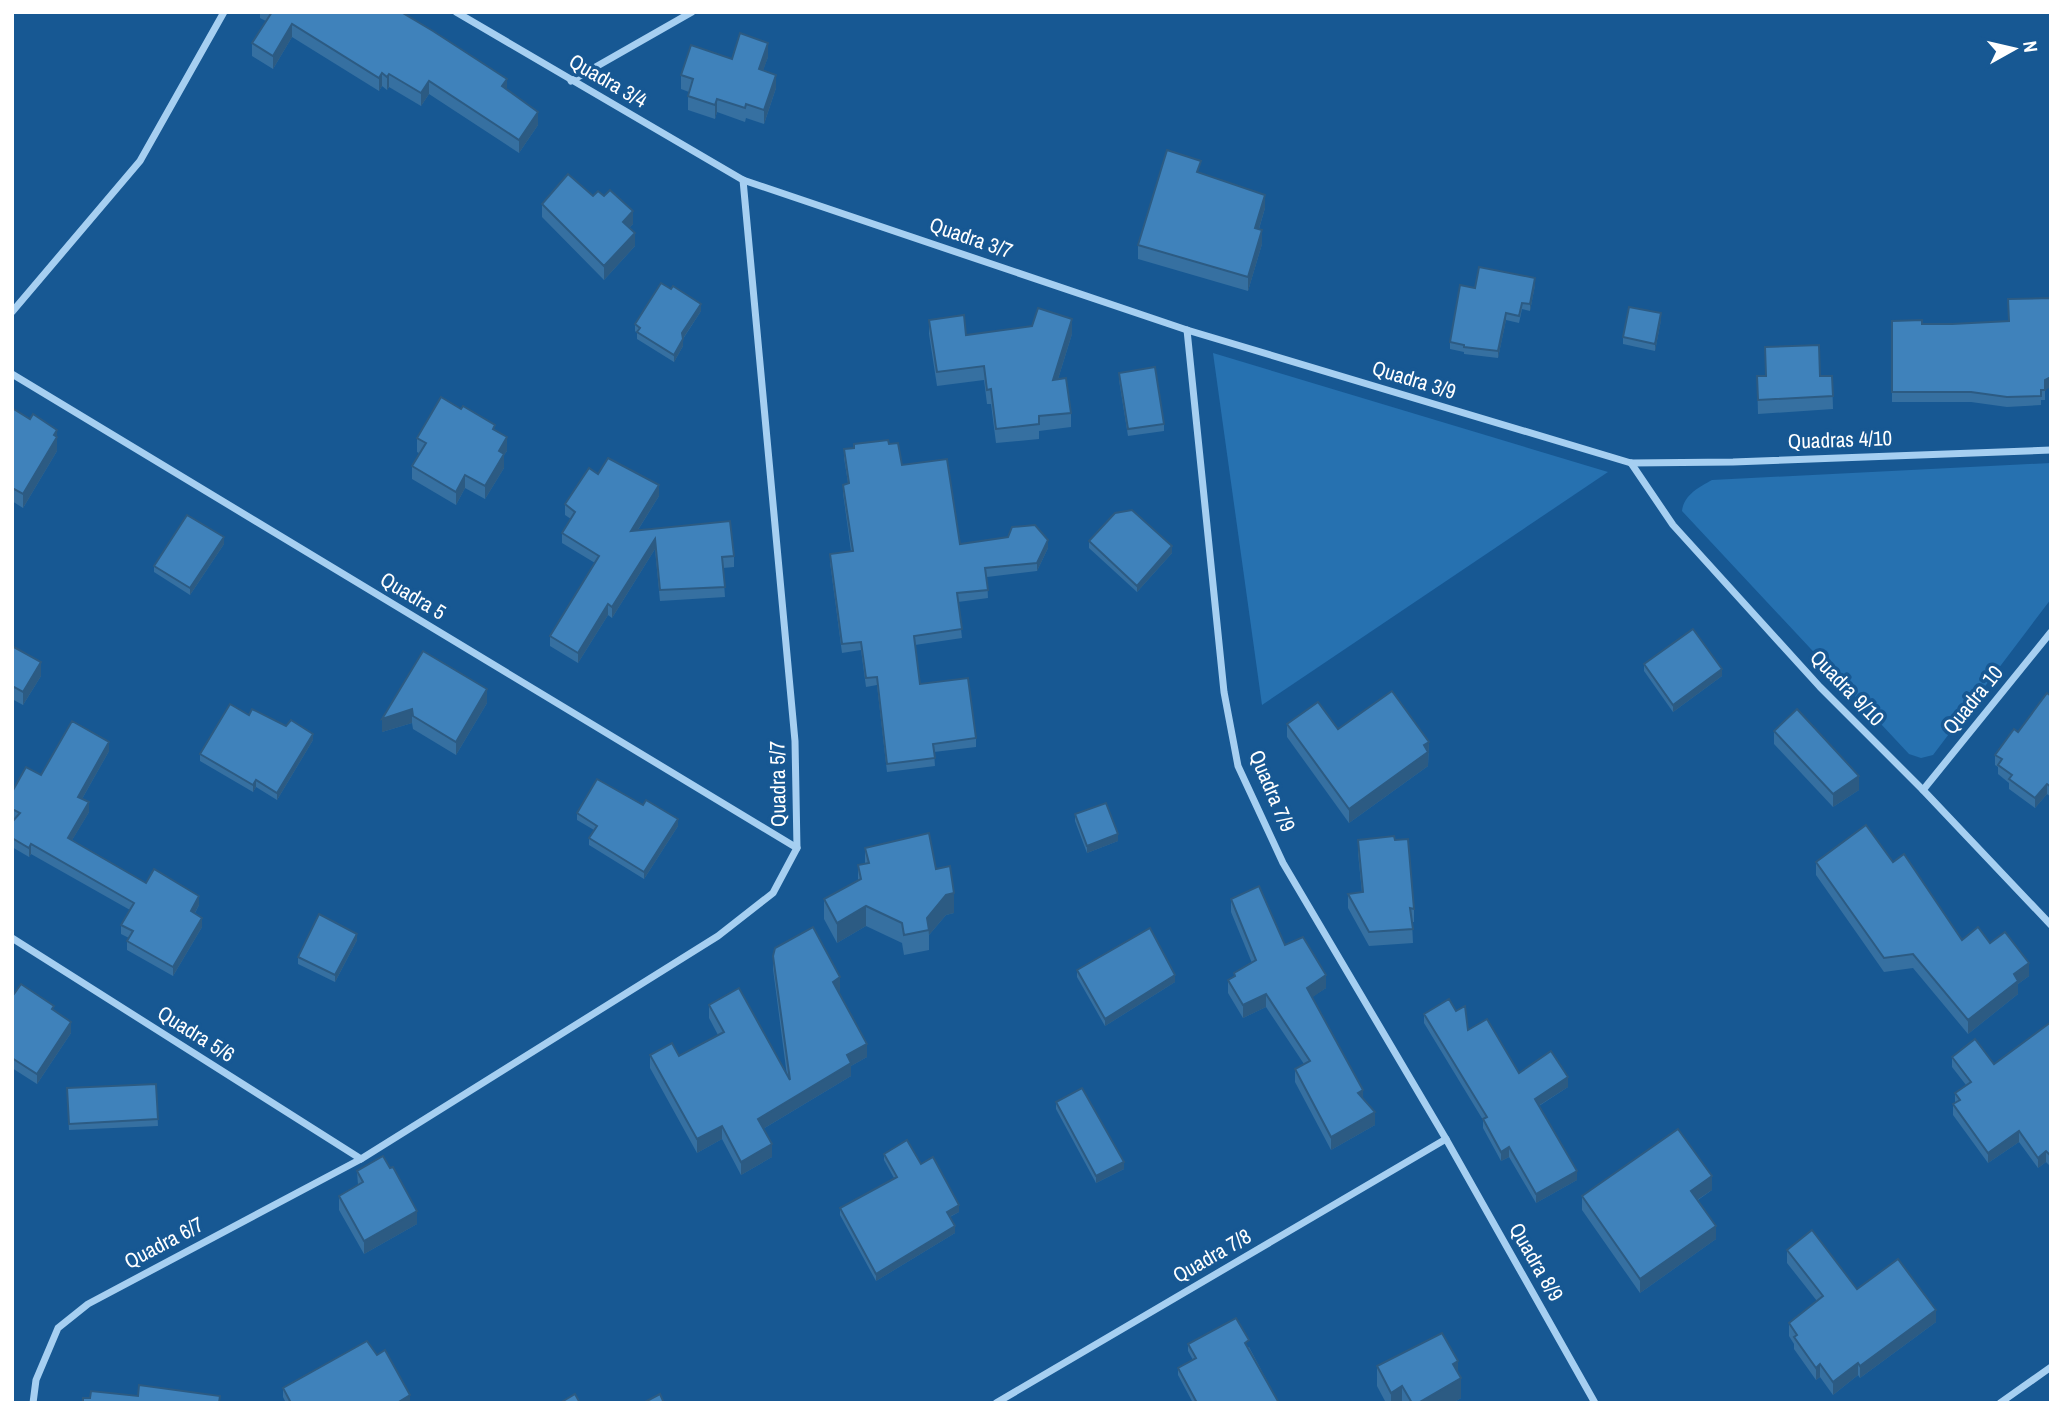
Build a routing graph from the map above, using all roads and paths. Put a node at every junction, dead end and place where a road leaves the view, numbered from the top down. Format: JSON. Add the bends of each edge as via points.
{"nodes":[{"id":1,"x":224,"y":12,"type":"edge"},
{"id":2,"x":456,"y":12,"type":"edge"},
{"id":3,"x":692,"y":12,"type":"edge"},
{"id":4,"x":571,"y":81,"type":"junction"},
{"id":5,"x":743,"y":180,"type":"junction"},
{"id":6,"x":12,"y":312,"type":"edge"},
{"id":7,"x":1187,"y":331,"type":"junction"},
{"id":8,"x":12,"y":374,"type":"edge"},
{"id":9,"x":2051,"y":450,"type":"edge"},
{"id":10,"x":1631,"y":463,"type":"junction"},
{"id":11,"x":2051,"y":632,"type":"edge"},
{"id":12,"x":1923,"y":790,"type":"junction"},
{"id":13,"x":797,"y":848,"type":"junction"},
{"id":14,"x":2051,"y":925,"type":"edge"},
{"id":15,"x":12,"y":938,"type":"edge"},
{"id":16,"x":1446,"y":1139,"type":"junction"},
{"id":17,"x":360,"y":1159,"type":"junction"},
{"id":18,"x":2051,"y":1367,"type":"edge"},
{"id":19,"x":33,"y":1403,"type":"edge"},
{"id":20,"x":996,"y":1403,"type":"edge"},
{"id":21,"x":1595,"y":1403,"type":"edge"},
{"id":22,"x":2000,"y":1403,"type":"edge"}],
"edges":[{"from":1,"to":6,"type":"street","via":[[140,161]]},
{"from":2,"to":4,"type":"street","name":"Quadra 3/4"},
{"from":3,"to":4,"type":"street"},
{"from":4,"to":5,"type":"street","name":"Quadra 3/4"},
{"from":5,"to":7,"type":"street","name":"Quadra 3/7"},
{"from":5,"to":13,"type":"street","name":"Quadra 5/7","via":[[795,741]]},
{"from":7,"to":10,"type":"street","name":"Quadra 3/9"},
{"from":7,"to":16,"type":"street","name":"Quadra 7/9","via":[[1224,692],[1238,766],[1283,863]]},
{"from":8,"to":13,"type":"street","name":"Quadra 5"},
{"from":9,"to":10,"type":"street","name":"Quadras 4/10"},
{"from":10,"to":12,"type":"street","name":"Quadra 9/10","via":[[1673,525],[1820,687]]},
{"from":11,"to":12,"type":"street","name":"Quadra 10"},
{"from":12,"to":14,"type":"street","name":"Quadra 9/10"},
{"from":13,"to":17,"type":"street","name":"Quadra 5/7","via":[[773,893],[718,936]]},
{"from":15,"to":17,"type":"street","name":"Quadra 5/6"},
{"from":16,"to":20,"type":"street","name":"Quadra 7/8"},
{"from":16,"to":21,"type":"street","name":"Quadra 8/9"},
{"from":17,"to":19,"type":"street","name":"Quadra 6/7","via":[[88,1304],[58,1328],[36,1381]]},
{"from":18,"to":22,"type":"street"}]}
